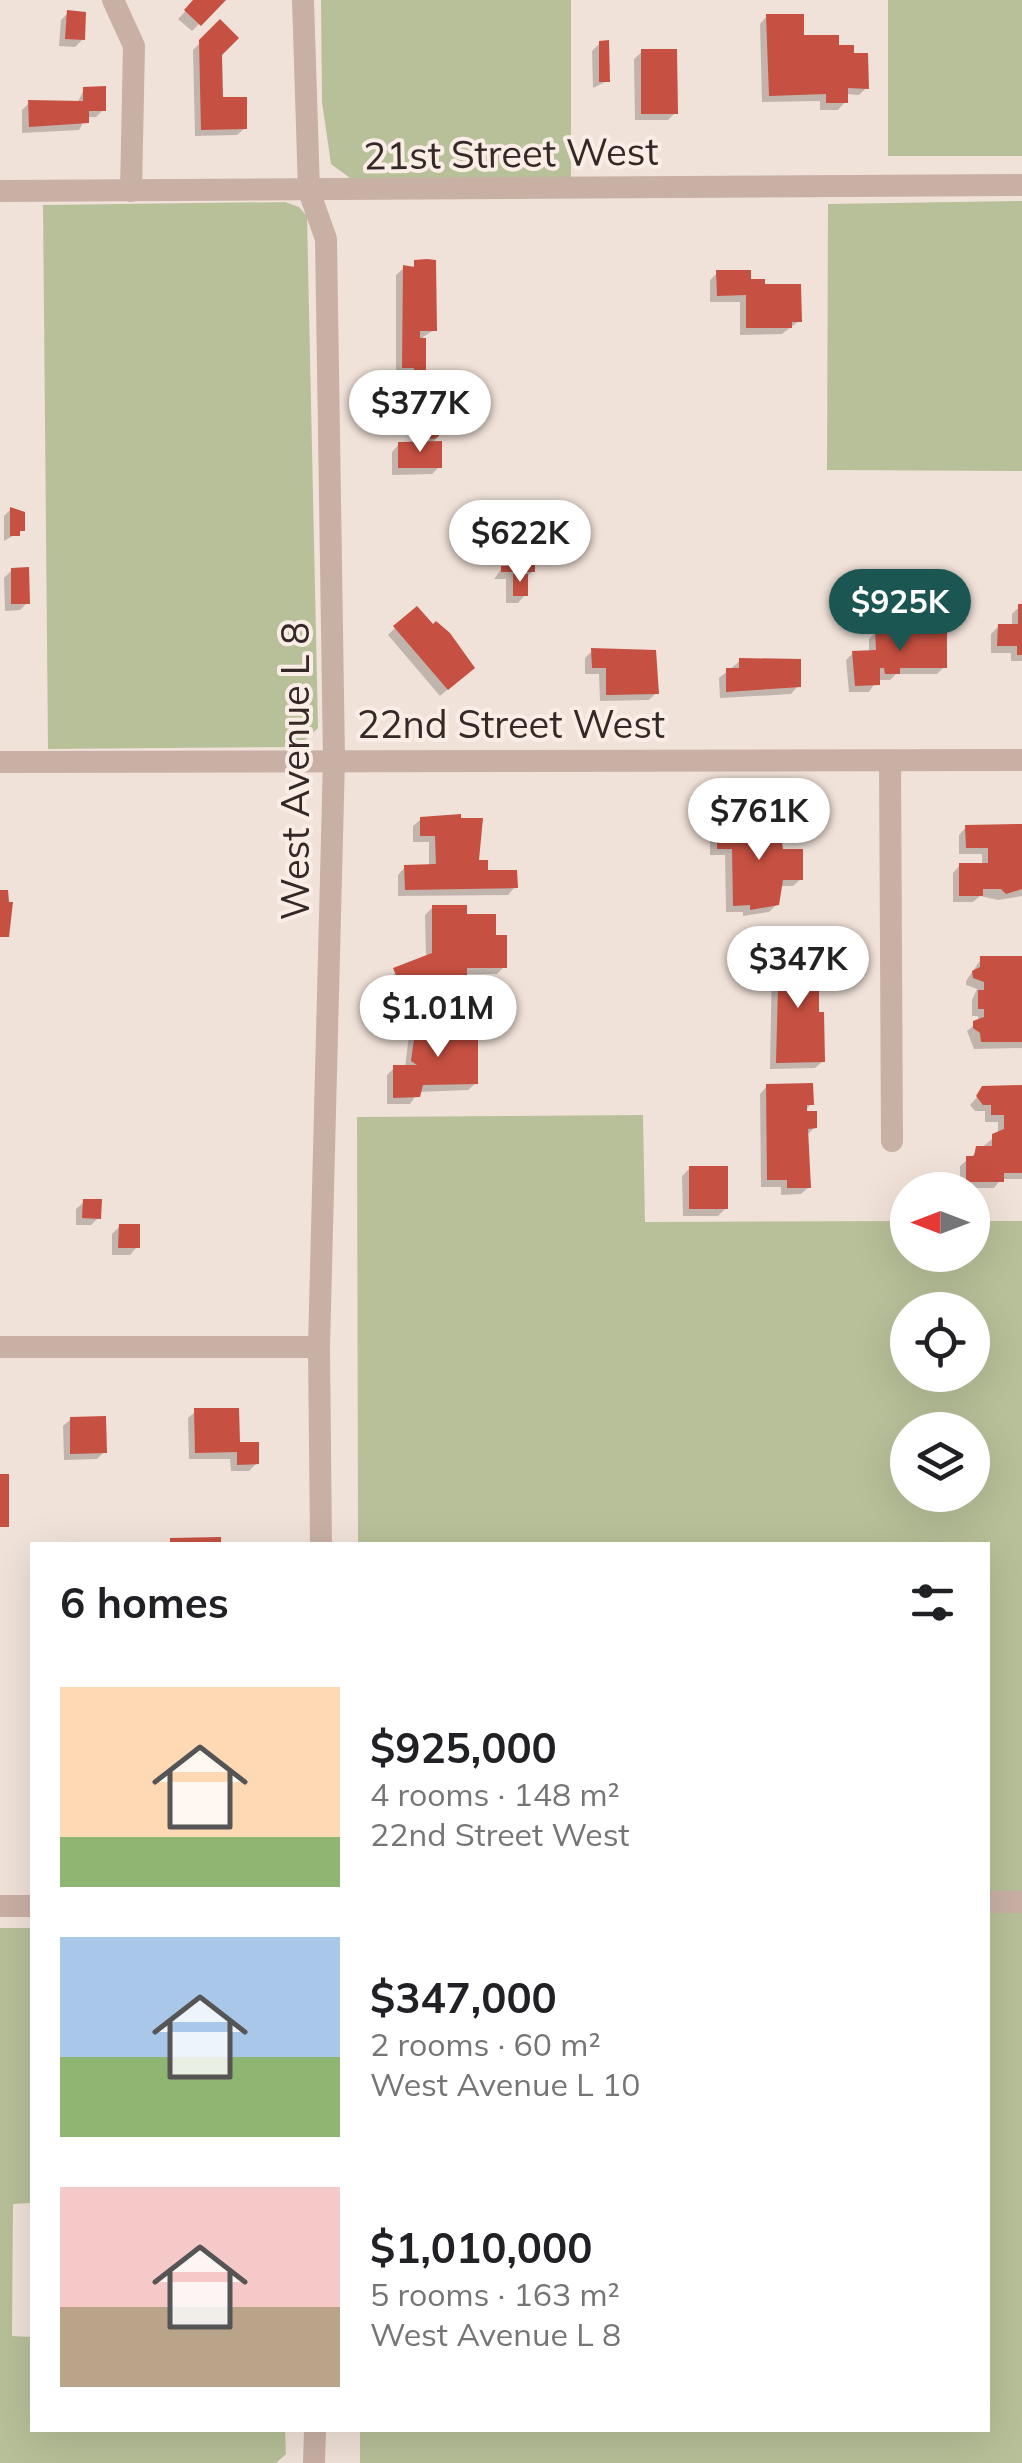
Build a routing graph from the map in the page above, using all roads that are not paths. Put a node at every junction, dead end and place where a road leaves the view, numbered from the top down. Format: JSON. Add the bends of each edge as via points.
{"nodes":[{"id":1,"x":113,"y":0,"type":"edge"},
{"id":2,"x":304,"y":0,"type":"edge"},
{"id":3,"x":1022,"y":185,"type":"edge"},
{"id":4,"x":131,"y":191,"type":"junction"},
{"id":5,"x":308,"y":191,"type":"junction"},
{"id":6,"x":0,"y":192,"type":"edge"},
{"id":7,"x":334,"y":759,"type":"junction"},
{"id":8,"x":1022,"y":760,"type":"edge"},
{"id":9,"x":0,"y":762,"type":"edge"},
{"id":10,"x":890,"y":762,"type":"junction"},
{"id":11,"x":892,"y":1142,"type":"dead end"},
{"id":12,"x":0,"y":1347,"type":"edge"},
{"id":13,"x":319,"y":1348,"type":"junction"},
{"id":14,"x":321,"y":1542,"type":"edge"},
{"id":15,"x":990,"y":1902,"type":"edge"},
{"id":16,"x":1022,"y":1902,"type":"edge"},
{"id":17,"x":0,"y":1906,"type":"edge"},
{"id":18,"x":30,"y":1906,"type":"edge"},
{"id":19,"x":315,"y":2432,"type":"edge"},
{"id":20,"x":314,"y":2463,"type":"edge"}],
"edges":[{"from":1,"to":4,"type":"street","via":[[134,46]]},
{"from":2,"to":5,"type":"street","name":"West Avenue L 8"},
{"from":3,"to":5,"type":"street","name":"21st Street West"},
{"from":4,"to":5,"type":"street","name":"21st Street West"},
{"from":4,"to":6,"type":"street","name":"21st Street West"},
{"from":5,"to":7,"type":"street","name":"West Avenue L 8","via":[[326,240]]},
{"from":7,"to":9,"type":"street","name":"22nd Street West"},
{"from":7,"to":10,"type":"street","name":"22nd Street West"},
{"from":7,"to":13,"type":"street","name":"West Avenue L 8"},
{"from":8,"to":10,"type":"street","name":"22nd Street West"},
{"from":10,"to":11,"type":"street"},
{"from":12,"to":13,"type":"street"},
{"from":13,"to":14,"type":"street","name":"West Avenue L 8"},
{"from":15,"to":16,"type":"street"},
{"from":17,"to":18,"type":"street"},
{"from":19,"to":20,"type":"street"}]}
